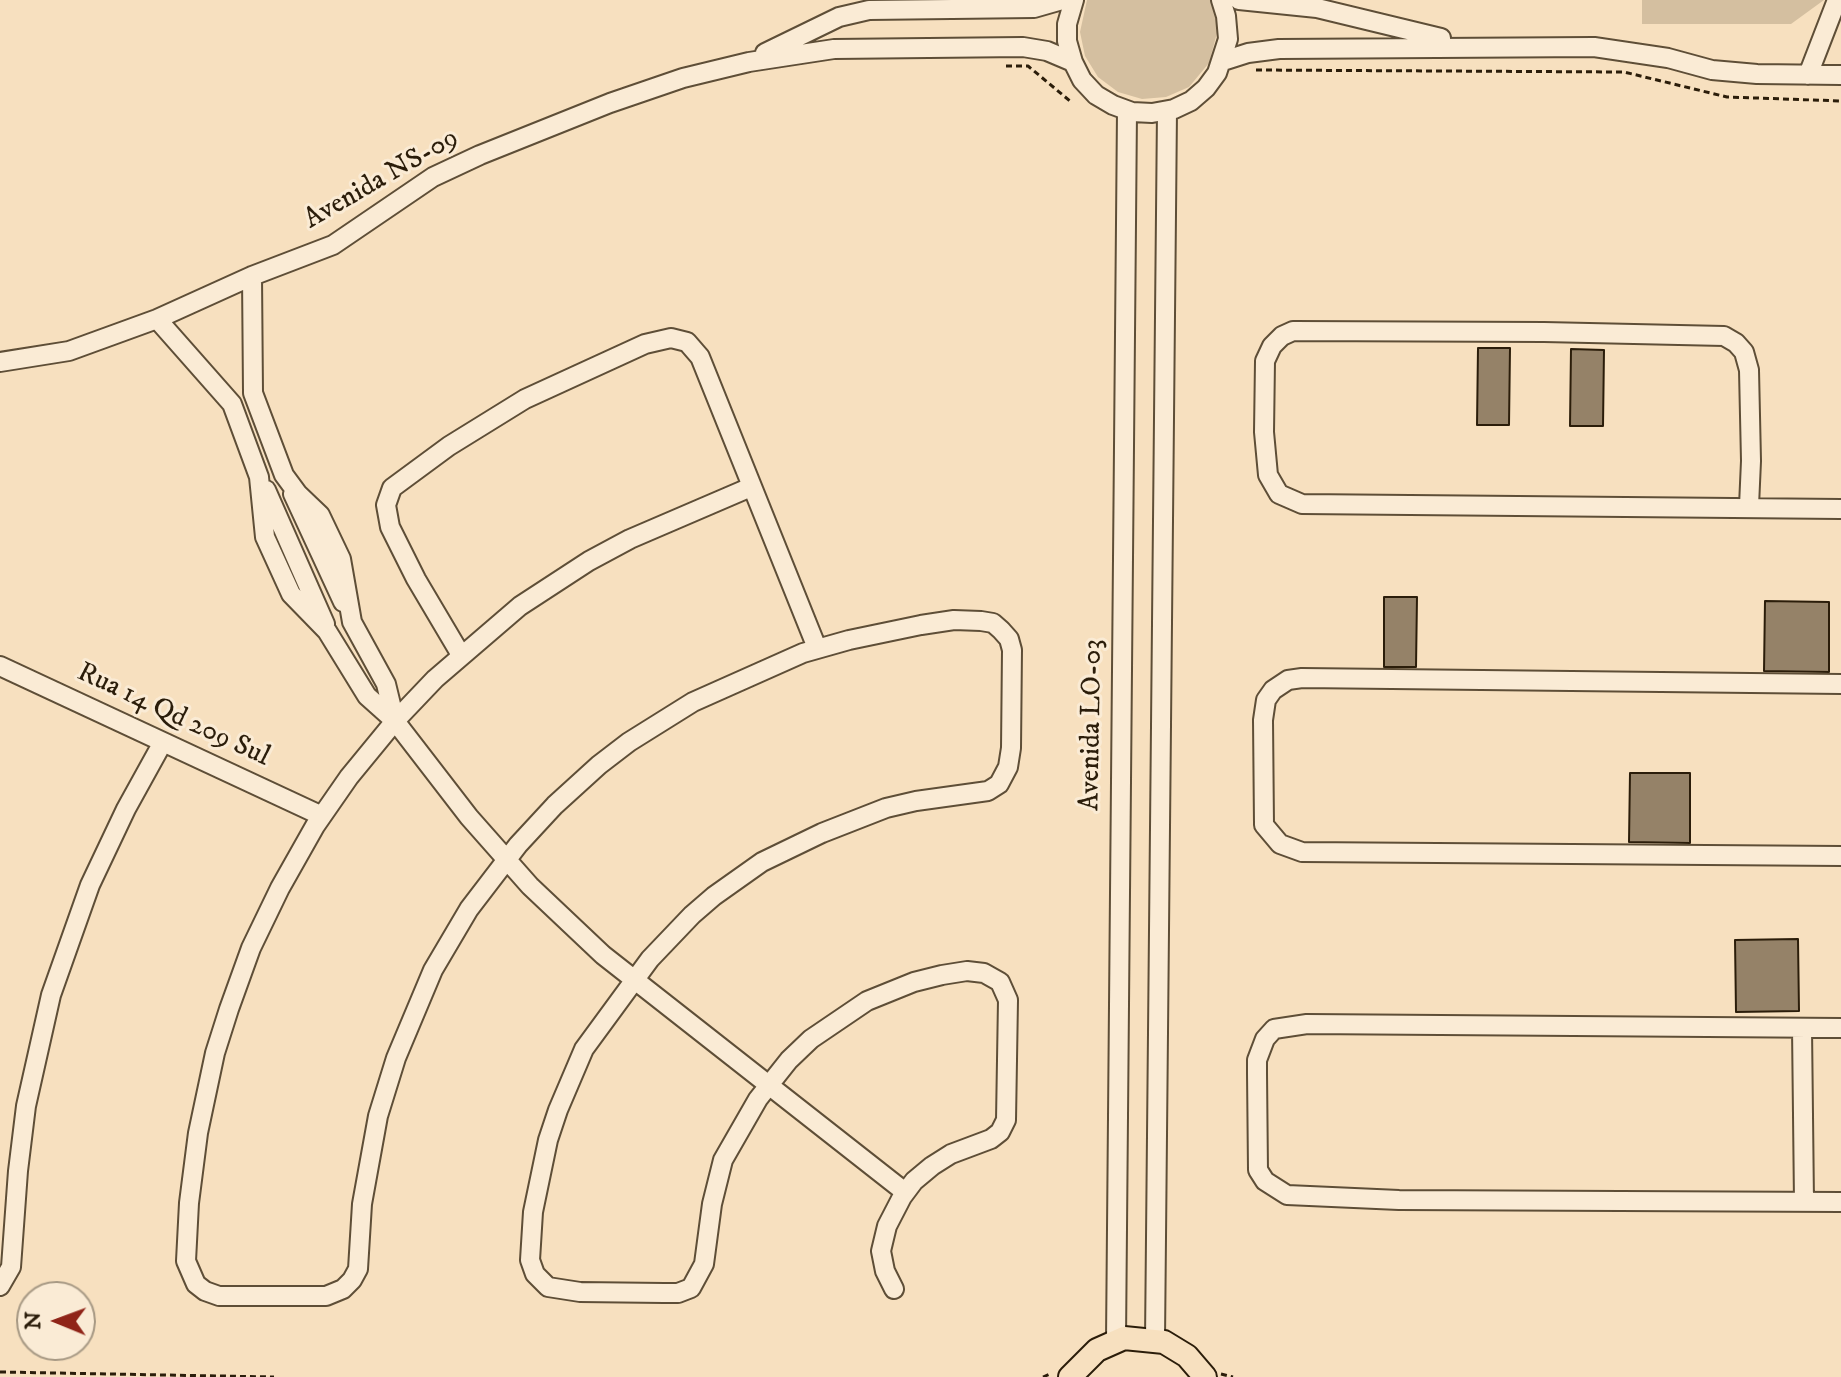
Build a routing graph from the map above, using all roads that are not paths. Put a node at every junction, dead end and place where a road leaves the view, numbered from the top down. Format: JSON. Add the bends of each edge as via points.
{"nodes":[{"id":1,"x":1062,"y":0,"type":"edge"},
{"id":2,"x":1074,"y":0,"type":"edge"},
{"id":3,"x":1221,"y":0,"type":"edge"},
{"id":4,"x":1239,"y":0,"type":"edge"},
{"id":5,"x":1837,"y":0,"type":"edge"},
{"id":6,"x":1479,"y":46,"type":"junction"},
{"id":7,"x":1223,"y":61,"type":"junction"},
{"id":8,"x":749,"y":62,"type":"junction"},
{"id":9,"x":1073,"y":62,"type":"junction"},
{"id":10,"x":1808,"y":75,"type":"junction"},
{"id":11,"x":1840,"y":78,"type":"edge"},
{"id":12,"x":1127,"y":111,"type":"junction"},
{"id":13,"x":1167,"y":111,"type":"junction"},
{"id":14,"x":252,"y":276,"type":"junction"},
{"id":15,"x":157,"y":319,"type":"junction"},
{"id":16,"x":0,"y":362,"type":"edge"},
{"id":17,"x":254,"y":395,"type":"junction"},
{"id":18,"x":232,"y":404,"type":"junction"},
{"id":19,"x":751,"y":487,"type":"junction"},
{"id":20,"x":1749,"y":506,"type":"junction"},
{"id":21,"x":1841,"y":509,"type":"edge"},
{"id":22,"x":817,"y":648,"type":"junction"},
{"id":23,"x":461,"y":655,"type":"junction"},
{"id":24,"x":2,"y":671,"type":"edge"},
{"id":25,"x":1841,"y":684,"type":"edge"},
{"id":26,"x":395,"y":721,"type":"junction"},
{"id":27,"x":163,"y":742,"type":"junction"},
{"id":28,"x":322,"y":816,"type":"junction"},
{"id":29,"x":1841,"y":856,"type":"edge"},
{"id":30,"x":506,"y":860,"type":"junction"},
{"id":31,"x":633,"y":980,"type":"junction"},
{"id":32,"x":1802,"y":1028,"type":"junction"},
{"id":33,"x":1841,"y":1028,"type":"edge"},
{"id":34,"x":768,"y":1085,"type":"junction"},
{"id":35,"x":905,"y":1192,"type":"junction"},
{"id":36,"x":1804,"y":1202,"type":"junction"},
{"id":37,"x":1841,"y":1202,"type":"edge"},
{"id":38,"x":0,"y":1286,"type":"edge"},
{"id":39,"x":894,"y":1289,"type":"dead end"},
{"id":40,"x":1155,"y":1339,"type":"junction"},
{"id":41,"x":1116,"y":1341,"type":"junction"},
{"id":42,"x":1070,"y":1377,"type":"edge"},
{"id":43,"x":1205,"y":1377,"type":"edge"}],
"edges":[{"from":1,"to":8,"type":"street","name":"Avenida NS-09","via":[[1034,8],[869,10],[829,22]]},
{"from":2,"to":9,"type":"street","via":[[1067,30]]},
{"from":3,"to":7,"type":"street","via":[[1228,31]]},
{"from":4,"to":6,"type":"street","via":[[1317,8]]},
{"from":5,"to":10,"type":"street"},
{"from":6,"to":7,"type":"street","via":[[1279,49]]},
{"from":6,"to":10,"type":"street","via":[[1608,48],[1712,70]]},
{"from":7,"to":13,"type":"street","via":[[1201,93]]},
{"from":8,"to":9,"type":"street","name":"Avenida NS-09","via":[[834,49],[1023,47]]},
{"from":8,"to":14,"type":"street","name":"Avenida NS-09","via":[[655,87],[480,155],[433,177],[333,245]]},
{"from":9,"to":12,"type":"street","via":[[1096,95]]},
{"from":10,"to":11,"type":"street"},
{"from":12,"to":13,"type":"street"},
{"from":12,"to":41,"type":"street","name":"Avenida LO-03"},
{"from":13,"to":40,"type":"street"},
{"from":14,"to":15,"type":"street","name":"Avenida NS-09"},
{"from":14,"to":17,"type":"street"},
{"from":15,"to":16,"type":"street","name":"Avenida NS-09","via":[[78,349]]},
{"from":15,"to":18,"type":"street"},
{"from":17,"to":18,"type":"street"},
{"from":17,"to":26,"type":"street","via":[[284,475],[322,517],[343,564],[352,622],[386,684]]},
{"from":18,"to":26,"type":"street","via":[[259,477],[265,537],[288,588],[331,636],[367,696]]},
{"from":19,"to":22,"type":"street"},
{"from":19,"to":23,"type":"street","via":[[589,561],[520,606]]},
{"from":19,"to":23,"type":"street","via":[[700,357],[678,338],[645,344],[499,414],[397,484],[387,501],[393,534]]},
{"from":20,"to":20,"type":"street","via":[[1748,364],[1740,348],[1724,336],[1293,331],[1272,346],[1265,361],[1266,469],[1276,490],[1302,504]]},
{"from":20,"to":21,"type":"street"},
{"from":22,"to":30,"type":"street","via":[[693,702],[629,742],[555,805]]},
{"from":22,"to":31,"type":"street","via":[[954,620],[998,627],[1012,650],[1011,748],[1003,778],[988,791],[886,808],[762,862],[692,915]]},
{"from":23,"to":26,"type":"street"},
{"from":24,"to":27,"type":"street","name":"Rua 14 Qd 209 Sul"},
{"from":25,"to":29,"type":"street","via":[[1302,678],[1273,690],[1263,720],[1264,825],[1280,844],[1302,852]]},
{"from":26,"to":28,"type":"street"},
{"from":26,"to":30,"type":"street"},
{"from":27,"to":28,"type":"street","name":"Rua 14 Qd 209 Sul"},
{"from":27,"to":38,"type":"street","via":[[90,885],[51,995],[26,1106],[11,1264]]},
{"from":28,"to":30,"type":"street","via":[[251,948],[204,1099],[186,1261],[196,1284],[215,1295],[326,1296],[355,1278],[370,1152],[396,1058],[441,953]]},
{"from":30,"to":31,"type":"street","via":[[552,909]]},
{"from":31,"to":34,"type":"street"},
{"from":31,"to":34,"type":"street","via":[[584,1049],[548,1140],[529,1246],[531,1266],[548,1287],[678,1293],[691,1288],[702,1273],[723,1160]]},
{"from":32,"to":33,"type":"street"},
{"from":32,"to":36,"type":"street"},
{"from":32,"to":36,"type":"street","via":[[1279,1028],[1265,1039],[1257,1060],[1257,1160],[1261,1177],[1274,1189],[1305,1198]]},
{"from":34,"to":35,"type":"street"},
{"from":34,"to":35,"type":"street","via":[[811,1039],[867,1001],[942,975],[967,971],[992,976],[1009,1005],[1005,1124],[988,1140],[938,1162]]},
{"from":35,"to":39,"type":"street","via":[[882,1245]]},
{"from":36,"to":37,"type":"street"},
{"from":40,"to":41,"type":"main road"},
{"from":40,"to":43,"type":"main road","via":[[1187,1356]]},
{"from":41,"to":42,"type":"main road","via":[[1097,1350]]}]}
